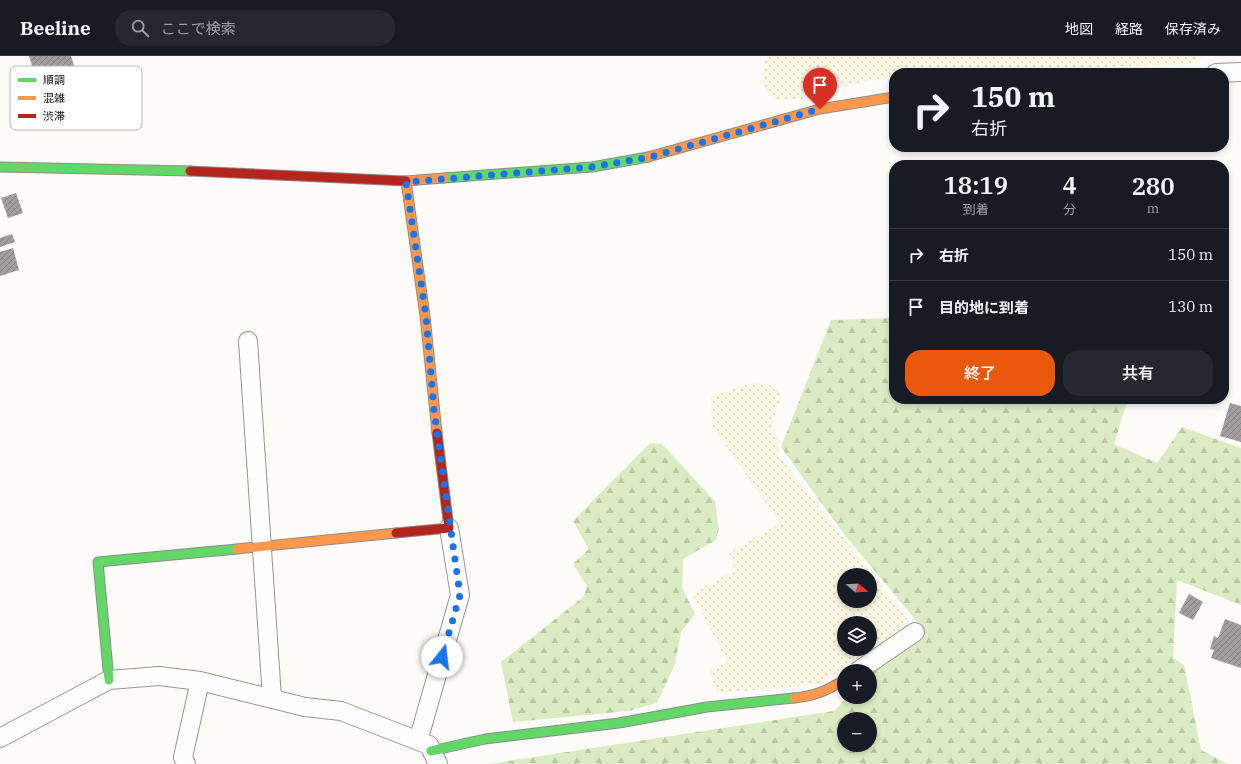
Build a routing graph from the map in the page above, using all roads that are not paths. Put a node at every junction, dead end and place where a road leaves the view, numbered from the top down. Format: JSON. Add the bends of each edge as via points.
{"nodes":[{"id":1,"x":1229,"y":72,"type":"edge"},
{"id":2,"x":1241,"y":72,"type":"edge"},
{"id":3,"x":889,"y":98,"type":"edge"},
{"id":4,"x":0,"y":167,"type":"edge"},
{"id":5,"x":406,"y":182,"type":"junction"},
{"id":6,"x":248,"y":341,"type":"dead end"},
{"id":7,"x":449,"y":528,"type":"junction"},
{"id":8,"x":262,"y":546,"type":"junction"},
{"id":9,"x":915,"y":632,"type":"dead end"},
{"id":10,"x":868,"y":664,"type":"edge"},
{"id":11,"x":109,"y":680,"type":"junction"},
{"id":12,"x":200,"y":682,"type":"junction"},
{"id":13,"x":837,"y":684,"type":"edge"},
{"id":14,"x":272,"y":698,"type":"junction"},
{"id":15,"x":0,"y":738,"type":"edge"},
{"id":16,"x":429,"y":752,"type":"edge"},
{"id":17,"x":186,"y":764,"type":"edge"}],
"edges":[{"from":1,"to":2,"type":"street"},
{"from":3,"to":5,"type":"street","via":[[820,109],[650,157],[592,167]]},
{"from":4,"to":5,"type":"street","via":[[165,170]]},
{"from":5,"to":7,"type":"street","via":[[426,316],[434,410]]},
{"from":6,"to":8,"type":"street"},
{"from":7,"to":8,"type":"street"},
{"from":7,"to":16,"type":"street","via":[[460,595]]},
{"from":8,"to":11,"type":"street","via":[[98,562]]},
{"from":8,"to":14,"type":"street"},
{"from":9,"to":10,"type":"street"},
{"from":11,"to":12,"type":"street","via":[[159,676]]},
{"from":11,"to":15,"type":"street"},
{"from":12,"to":14,"type":"street"},
{"from":12,"to":17,"type":"street","via":[[183,757]]},
{"from":13,"to":16,"type":"street","via":[[812,696],[707,707],[619,723],[485,739]]},
{"from":14,"to":16,"type":"street","via":[[304,707],[340,711]]}]}
